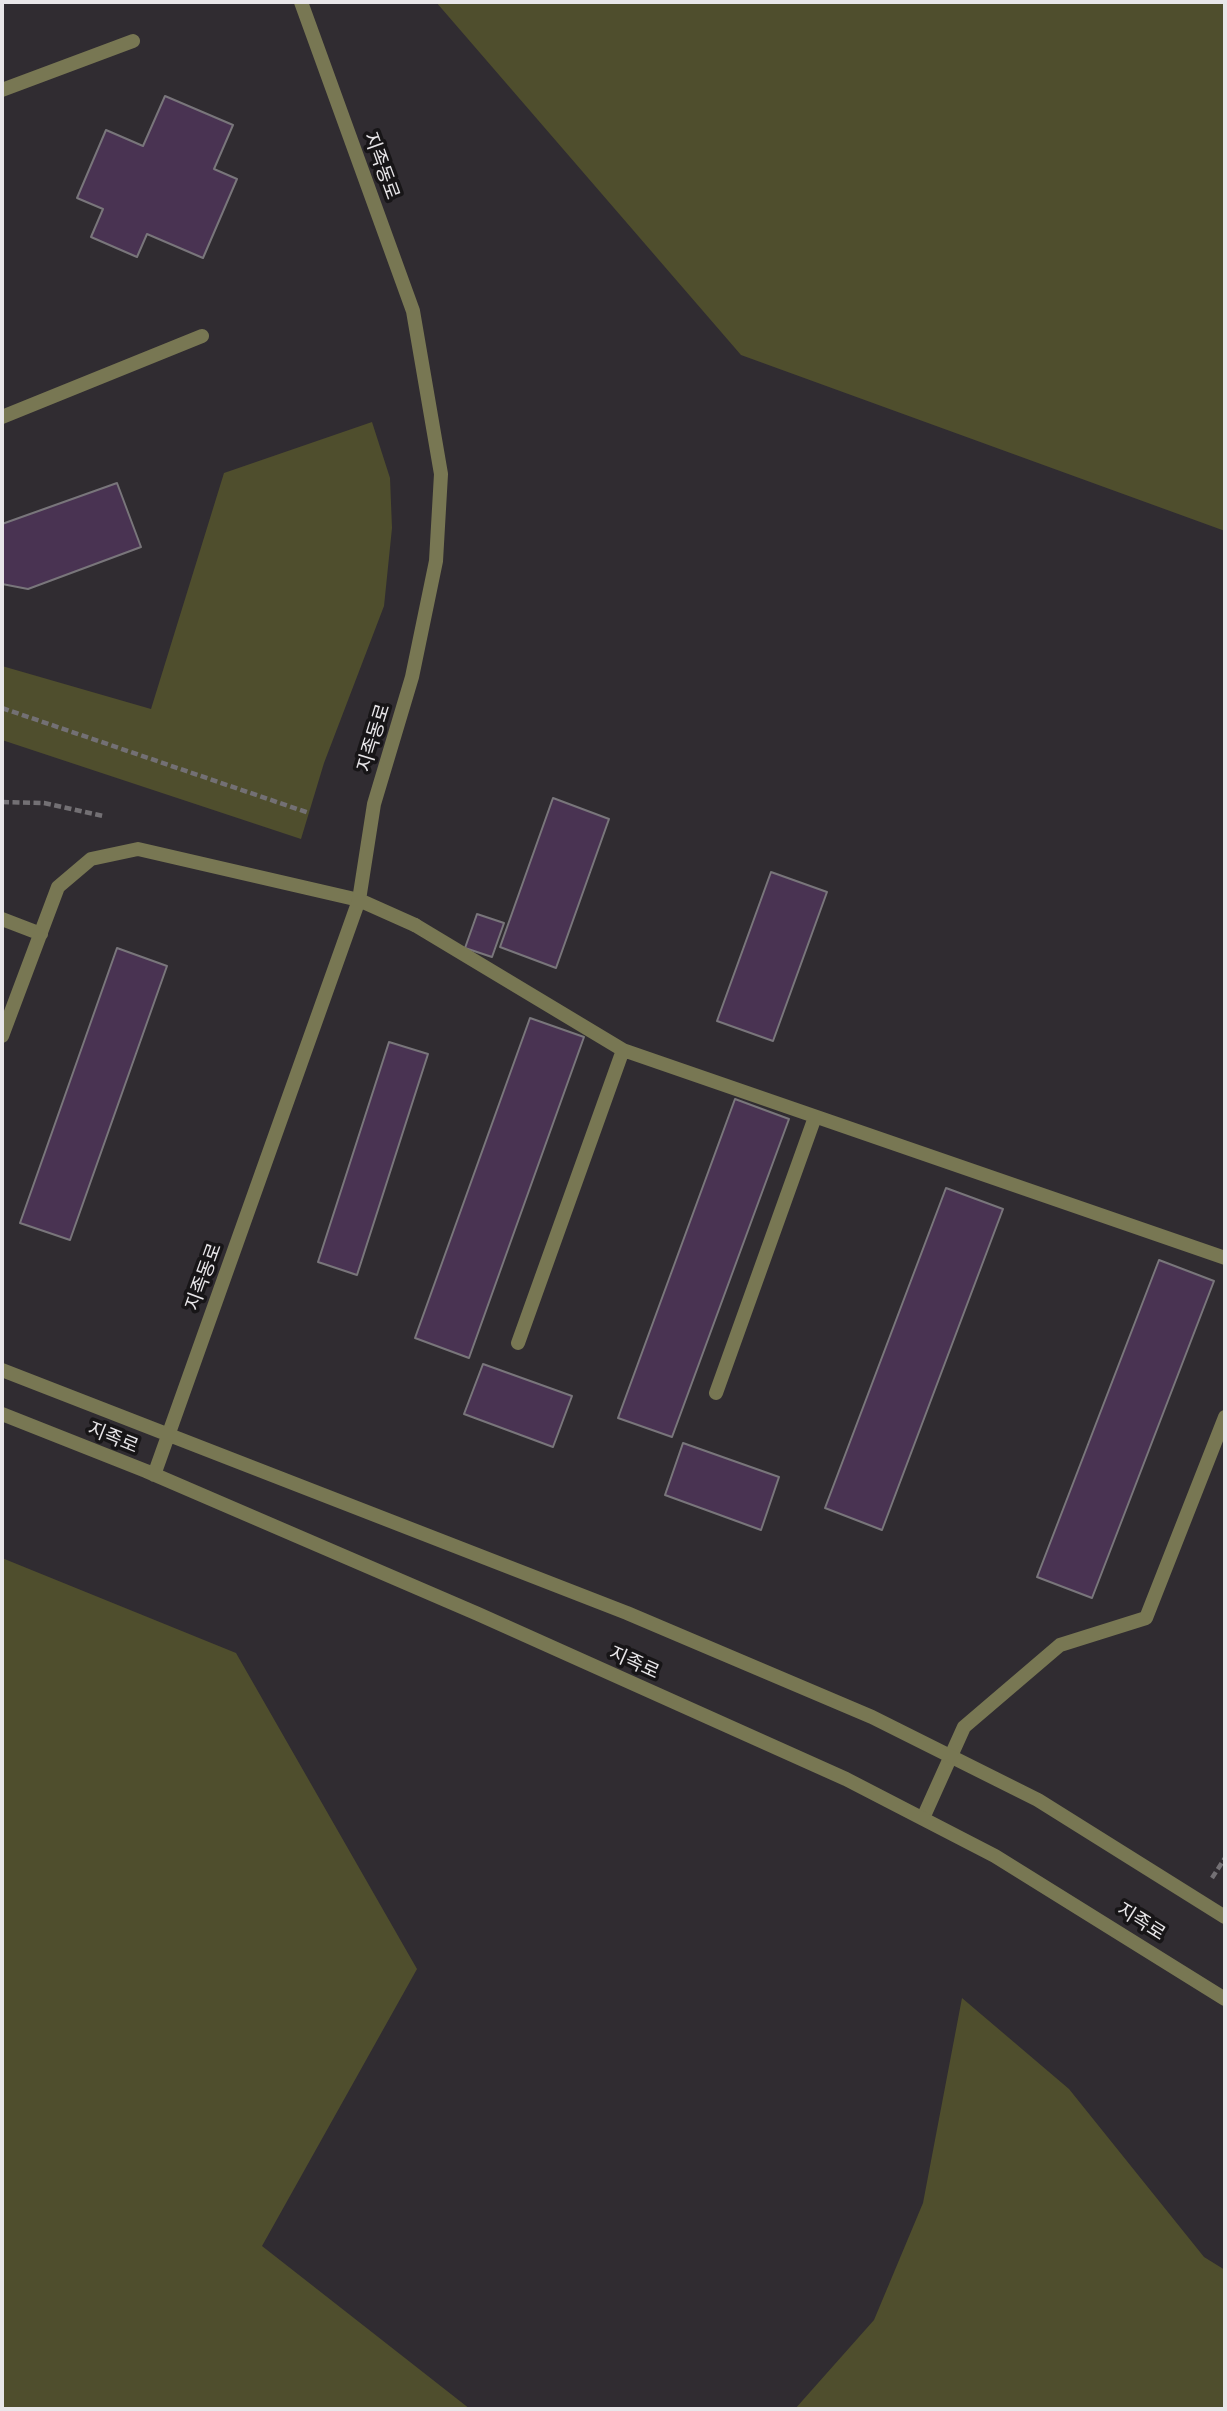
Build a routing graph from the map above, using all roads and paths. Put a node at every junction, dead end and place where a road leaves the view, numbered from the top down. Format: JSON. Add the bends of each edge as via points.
{"nodes":[{"id":1,"x":301,"y":2,"type":"edge"},
{"id":2,"x":133,"y":41,"type":"dead end"},
{"id":3,"x":2,"y":90,"type":"edge"},
{"id":4,"x":202,"y":336,"type":"dead end"},
{"id":5,"x":2,"y":417,"type":"edge"},
{"id":6,"x":2,"y":708,"type":"edge"},
{"id":7,"x":2,"y":802,"type":"edge"},
{"id":8,"x":309,"y":813,"type":"dead end"},
{"id":9,"x":103,"y":816,"type":"dead end"},
{"id":10,"x":359,"y":900,"type":"junction"},
{"id":11,"x":2,"y":919,"type":"edge"},
{"id":12,"x":41,"y":934,"type":"junction"},
{"id":13,"x":2,"y":1036,"type":"edge"},
{"id":14,"x":624,"y":1050,"type":"junction"},
{"id":15,"x":815,"y":1117,"type":"junction"},
{"id":16,"x":1225,"y":1258,"type":"edge"},
{"id":17,"x":518,"y":1343,"type":"dead end"},
{"id":18,"x":2,"y":1370,"type":"edge"},
{"id":19,"x":716,"y":1393,"type":"dead end"},
{"id":20,"x":2,"y":1414,"type":"edge"},
{"id":21,"x":1225,"y":1417,"type":"edge"},
{"id":22,"x":169,"y":1434,"type":"junction"},
{"id":23,"x":154,"y":1475,"type":"junction"},
{"id":24,"x":951,"y":1756,"type":"junction"},
{"id":25,"x":923,"y":1818,"type":"junction"},
{"id":26,"x":1225,"y":1917,"type":"edge"},
{"id":27,"x":1225,"y":1999,"type":"edge"}],
"edges":[{"from":1,"to":10,"type":"street","name":"지족동로","via":[[413,311],[441,474],[436,561],[412,677],[374,804]]},
{"from":2,"to":3,"type":"street"},
{"from":4,"to":5,"type":"street"},
{"from":6,"to":8,"type":"path"},
{"from":7,"to":9,"type":"path","via":[[44,803]]},
{"from":10,"to":12,"type":"street","via":[[138,849],[91,859],[58,887]]},
{"from":10,"to":14,"type":"street","via":[[415,925]]},
{"from":10,"to":22,"type":"street","name":"지족동로"},
{"from":11,"to":12,"type":"street"},
{"from":12,"to":13,"type":"street"},
{"from":14,"to":15,"type":"street"},
{"from":14,"to":17,"type":"street"},
{"from":15,"to":16,"type":"street"},
{"from":15,"to":19,"type":"street"},
{"from":18,"to":22,"type":"street","name":"지족로"},
{"from":20,"to":23,"type":"street","name":"지족로"},
{"from":21,"to":24,"type":"street","via":[[1146,1618],[1060,1645],[964,1727]]},
{"from":22,"to":23,"type":"street","name":"지족동로"},
{"from":22,"to":24,"type":"street","name":"지족로","via":[[627,1613],[872,1717]]},
{"from":23,"to":25,"type":"street","name":"지족로","via":[[491,1619]]},
{"from":24,"to":25,"type":"street"},
{"from":24,"to":26,"type":"street","name":"지족로","via":[[1038,1800]]},
{"from":25,"to":27,"type":"street","name":"지족로","via":[[995,1856]]}]}
